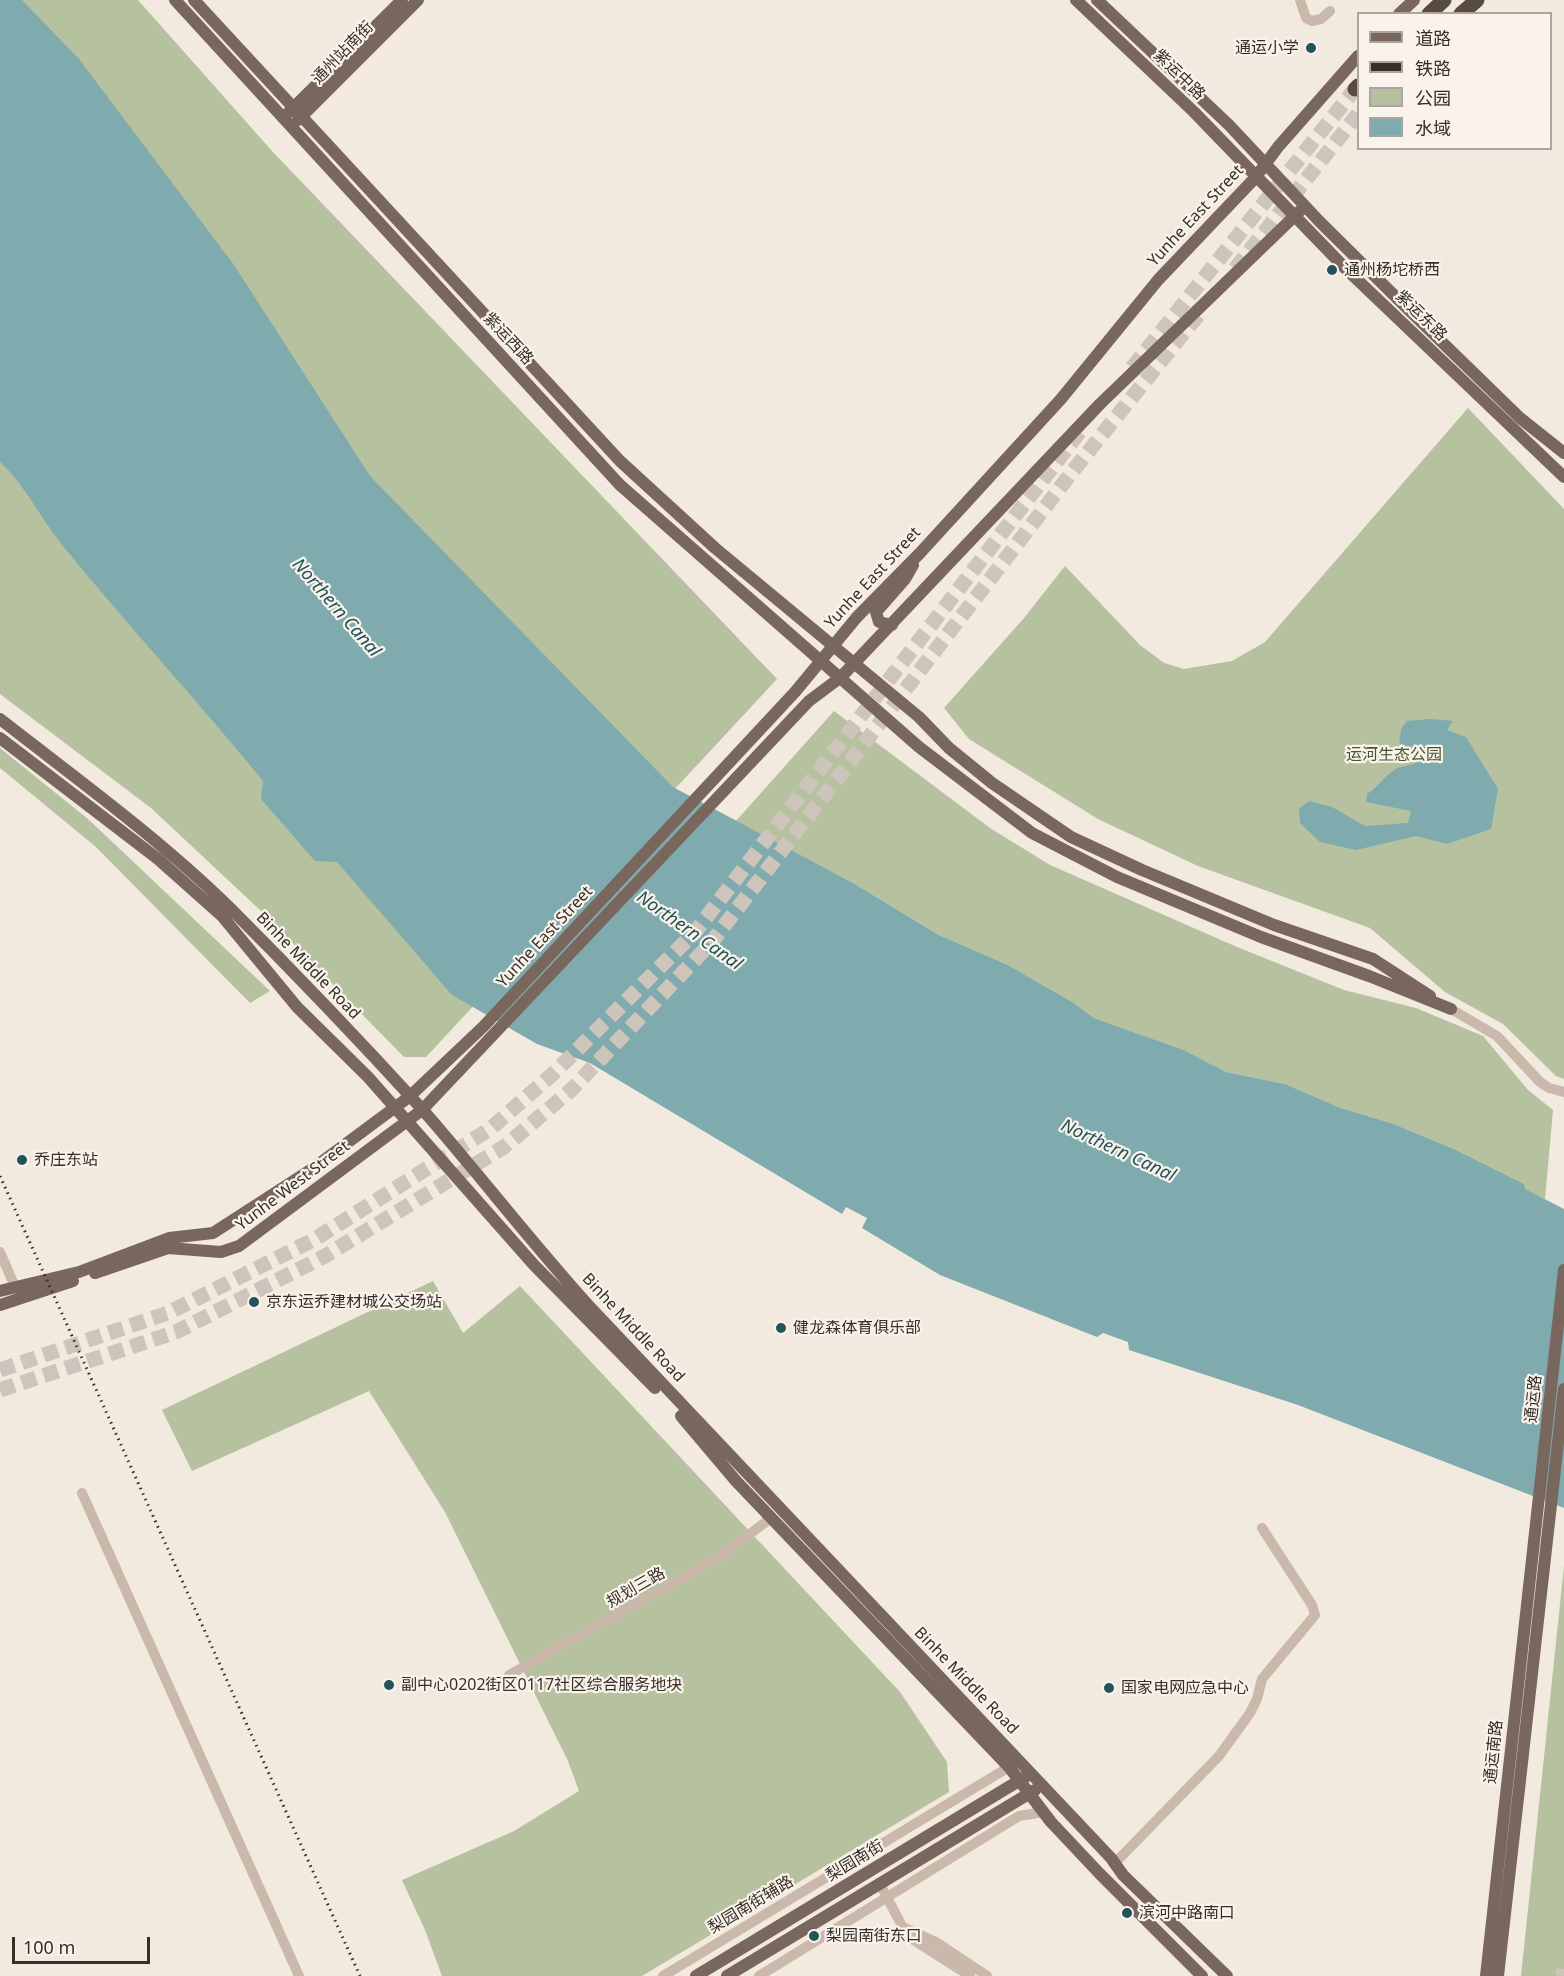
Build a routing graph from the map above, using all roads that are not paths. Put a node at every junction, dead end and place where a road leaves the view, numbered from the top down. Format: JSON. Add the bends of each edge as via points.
{"nodes":[{"id":1,"x":175,"y":0,"type":"edge"},
{"id":2,"x":194,"y":0,"type":"edge"},
{"id":3,"x":402,"y":0,"type":"edge"},
{"id":4,"x":418,"y":0,"type":"edge"},
{"id":5,"x":1076,"y":0,"type":"edge"},
{"id":6,"x":1098,"y":0,"type":"edge"},
{"id":7,"x":1300,"y":0,"type":"edge"},
{"id":8,"x":1413,"y":0,"type":"edge"},
{"id":9,"x":1444,"y":0,"type":"edge"},
{"id":10,"x":1477,"y":0,"type":"edge"},
{"id":11,"x":1330,"y":10,"type":"dead end"},
{"id":12,"x":1401,"y":12,"type":"edge"},
{"id":13,"x":1431,"y":12,"type":"edge"},
{"id":14,"x":1463,"y":12,"type":"edge"},
{"id":15,"x":1357,"y":58,"type":"edge"},
{"id":16,"x":298,"y":112,"type":"junction"},
{"id":17,"x":286,"y":122,"type":"junction"},
{"id":18,"x":1267,"y":165,"type":"junction"},
{"id":19,"x":1255,"y":178,"type":"junction"},
{"id":20,"x":1305,"y":206,"type":"junction"},
{"id":21,"x":1293,"y":216,"type":"junction"},
{"id":22,"x":1564,"y":453,"type":"edge"},
{"id":23,"x":1564,"y":477,"type":"edge"},
{"id":24,"x":920,"y":553,"type":"junction"},
{"id":25,"x":892,"y":625,"type":"junction"},
{"id":26,"x":833,"y":645,"type":"junction"},
{"id":27,"x":822,"y":660,"type":"junction"},
{"id":28,"x":854,"y":664,"type":"junction"},
{"id":29,"x":841,"y":677,"type":"junction"},
{"id":30,"x":0,"y":719,"type":"edge"},
{"id":31,"x":0,"y":738,"type":"edge"},
{"id":32,"x":1451,"y":1009,"type":"junction"},
{"id":33,"x":1564,"y":1092,"type":"edge"},
{"id":34,"x":410,"y":1097,"type":"junction"},
{"id":35,"x":394,"y":1107,"type":"junction"},
{"id":36,"x":422,"y":1110,"type":"junction"},
{"id":37,"x":407,"y":1121,"type":"junction"},
{"id":38,"x":0,"y":1252,"type":"edge"},
{"id":39,"x":1564,"y":1270,"type":"edge"},
{"id":40,"x":0,"y":1291,"type":"edge"},
{"id":41,"x":17,"y":1292,"type":"junction"},
{"id":42,"x":0,"y":1305,"type":"edge"},
{"id":43,"x":1564,"y":1389,"type":"edge"},
{"id":44,"x":82,"y":1493,"type":"dead end"},
{"id":45,"x":771,"y":1518,"type":"junction"},
{"id":46,"x":1262,"y":1528,"type":"dead end"},
{"id":47,"x":1540,"y":1533,"type":"junction"},
{"id":48,"x":509,"y":1675,"type":"dead end"},
{"id":49,"x":1009,"y":1767,"type":"junction"},
{"id":50,"x":1025,"y":1777,"type":"junction"},
{"id":51,"x":1036,"y":1790,"type":"junction"},
{"id":52,"x":1044,"y":1812,"type":"junction"},
{"id":53,"x":1114,"y":1863,"type":"junction"},
{"id":54,"x":880,"y":1884,"type":"junction"},
{"id":55,"x":887,"y":1898,"type":"junction"},
{"id":56,"x":902,"y":1926,"type":"junction"},
{"id":57,"x":299,"y":1976,"type":"edge"},
{"id":58,"x":663,"y":1976,"type":"edge"},
{"id":59,"x":696,"y":1976,"type":"edge"},
{"id":60,"x":727,"y":1976,"type":"edge"},
{"id":61,"x":759,"y":1976,"type":"edge"},
{"id":62,"x":970,"y":1976,"type":"edge"},
{"id":63,"x":987,"y":1976,"type":"edge"},
{"id":64,"x":1202,"y":1976,"type":"edge"},
{"id":65,"x":1227,"y":1976,"type":"edge"},
{"id":66,"x":1486,"y":1976,"type":"edge"},
{"id":67,"x":1498,"y":1976,"type":"edge"}],
"edges":[{"from":1,"to":17,"type":"main road","name":"紫运西路"},
{"from":2,"to":16,"type":"main road","name":"紫运西路"},
{"from":3,"to":16,"type":"main road","name":"通州站南街"},
{"from":4,"to":16,"type":"main road","name":"通州站南街"},
{"from":5,"to":19,"type":"main road","name":"紫运中路","via":[[1194,112]]},
{"from":6,"to":18,"type":"main road","name":"紫运中路"},
{"from":7,"to":11,"type":"street","via":[[1305,18],[1312,21]]},
{"from":8,"to":12,"type":"main road"},
{"from":9,"to":13,"type":"highway"},
{"from":10,"to":14,"type":"highway"},
{"from":15,"to":18,"type":"main road","name":"Yunhe East Street","via":[[1278,147]]},
{"from":16,"to":17,"type":"main road","name":"通州站南街"},
{"from":16,"to":26,"type":"main road","name":"紫运西路","via":[[620,461],[715,548]]},
{"from":17,"to":27,"type":"main road","name":"紫运西路","via":[[620,485]]},
{"from":18,"to":19,"type":"main road","name":"Yunhe East Street"},
{"from":18,"to":20,"type":"main road","name":"紫运东路"},
{"from":19,"to":21,"type":"main road","name":"紫运东路"},
{"from":19,"to":24,"type":"main road","name":"Yunhe East Street","via":[[1158,280],[1061,399]]},
{"from":20,"to":21,"type":"main road","name":"Yunhe East Street"},
{"from":20,"to":22,"type":"main road","name":"紫运东路","via":[[1520,418]]},
{"from":21,"to":23,"type":"main road","name":"紫运东路"},
{"from":21,"to":25,"type":"main road","name":"Yunhe East Street","via":[[1100,404]]},
{"from":24,"to":25,"type":"main road","via":[[905,579],[876,612],[879,622]]},
{"from":24,"to":26,"type":"main road","name":"Yunhe East Street"},
{"from":25,"to":28,"type":"main road","name":"Yunhe East Street"},
{"from":26,"to":27,"type":"main road","name":"Yunhe East Street"},
{"from":26,"to":28,"type":"main road","name":"紫运西路"},
{"from":27,"to":29,"type":"main road","name":"紫运西路"},
{"from":27,"to":34,"type":"main road","name":"Yunhe East Street","via":[[484,1026]]},
{"from":28,"to":29,"type":"main road","name":"Yunhe East Street"},
{"from":28,"to":32,"type":"main road","name":"紫运西路","via":[[992,783],[1071,837],[1274,925],[1373,959]]},
{"from":29,"to":32,"type":"main road","name":"紫运西路","via":[[919,747],[997,808],[1072,855],[1261,937]]},
{"from":29,"to":36,"type":"main road","name":"Yunhe East Street","via":[[809,701]]},
{"from":30,"to":34,"type":"main road","name":"Binhe Middle Road","via":[[165,849],[230,908]]},
{"from":31,"to":35,"type":"main road","name":"Binhe Middle Road","via":[[158,859],[222,916],[297,1007]]},
{"from":32,"to":33,"type":"street","via":[[1497,1036],[1549,1088]]},
{"from":34,"to":35,"type":"main road","name":"Yunhe East Street"},
{"from":34,"to":36,"type":"main road","name":"Binhe Middle Road"},
{"from":35,"to":37,"type":"main road","name":"Binhe Middle Road"},
{"from":35,"to":41,"type":"main road","name":"Yunhe West Street","via":[[312,1169],[213,1233],[170,1238]]},
{"from":36,"to":37,"type":"main road","name":"Yunhe West Street"},
{"from":36,"to":50,"type":"main road","name":"Binhe Middle Road","via":[[597,1315]]},
{"from":37,"to":41,"type":"main road","name":"Yunhe West Street","via":[[239,1246],[221,1252],[168,1248]]},
{"from":37,"to":45,"type":"main road","name":"Binhe Middle Road","via":[[534,1264],[680,1413]]},
{"from":38,"to":41,"type":"street"},
{"from":39,"to":47,"type":"main road","name":"通运路"},
{"from":40,"to":41,"type":"main road","name":"Yunhe West Street"},
{"from":41,"to":42,"type":"main road","name":"Yunhe West Street"},
{"from":43,"to":47,"type":"main road","name":"通运路"},
{"from":44,"to":57,"type":"street"},
{"from":45,"to":48,"type":"street","name":"规划三路","via":[[718,1558]]},
{"from":45,"to":49,"type":"main road","name":"Binhe Middle Road"},
{"from":46,"to":53,"type":"street","via":[[1315,1615],[1262,1679],[1250,1713],[1219,1756]]},
{"from":47,"to":66,"type":"main road","name":"通运南路"},
{"from":47,"to":67,"type":"main road","name":"通运南路"},
{"from":49,"to":50,"type":"main road","name":"Binhe Middle Road"},
{"from":49,"to":58,"type":"street","name":"梨园南街辅路"},
{"from":50,"to":51,"type":"main road","name":"Binhe Middle Road"},
{"from":50,"to":59,"type":"main road","name":"梨园南街"},
{"from":51,"to":52,"type":"main road","name":"Binhe Middle Road"},
{"from":51,"to":53,"type":"main road","name":"Binhe Middle Road"},
{"from":51,"to":54,"type":"main road","name":"梨园南街"},
{"from":52,"to":55,"type":"street","via":[[1018,1816]]},
{"from":52,"to":64,"type":"main road","name":"Binhe Middle Road"},
{"from":53,"to":65,"type":"main road","name":"Binhe Middle Road"},
{"from":54,"to":55,"type":"street"},
{"from":54,"to":60,"type":"main road","name":"梨园南街"},
{"from":55,"to":56,"type":"street"},
{"from":55,"to":61,"type":"street"},
{"from":56,"to":62,"type":"street","via":[[912,1939]]},
{"from":56,"to":63,"type":"street","via":[[936,1942]]}]}
